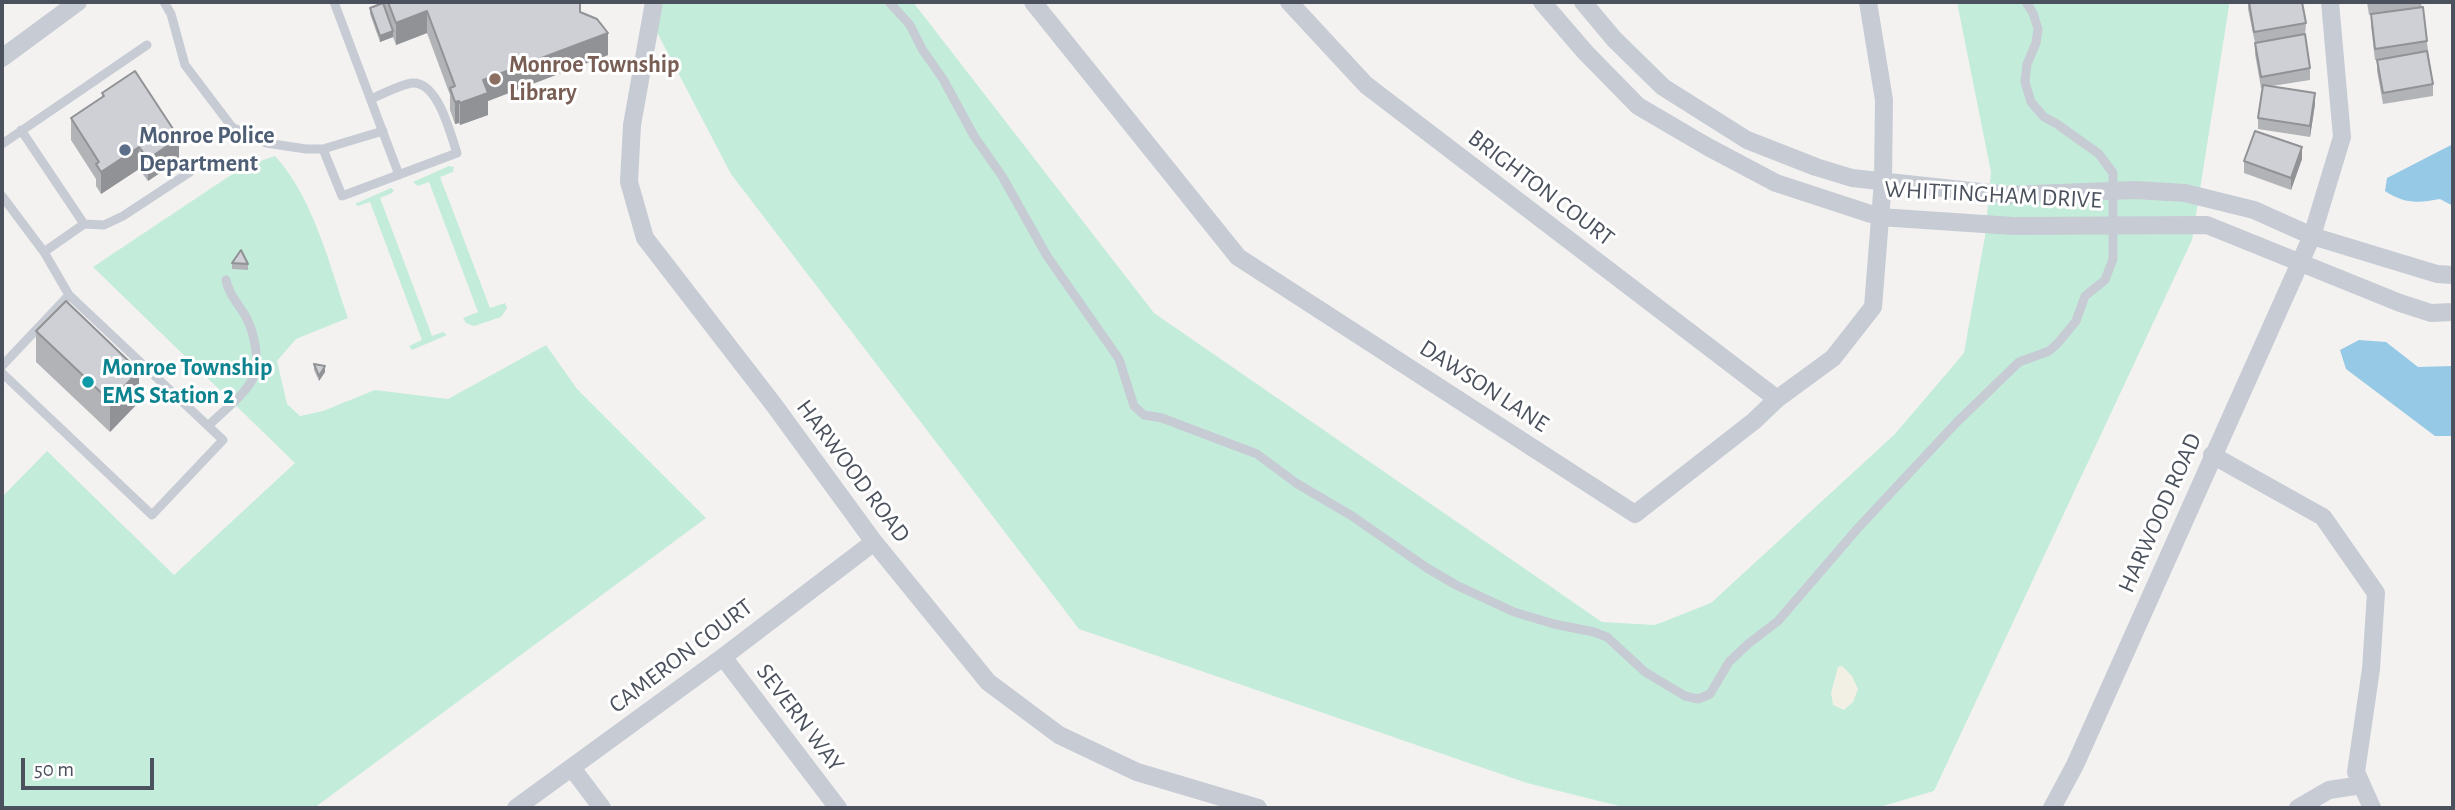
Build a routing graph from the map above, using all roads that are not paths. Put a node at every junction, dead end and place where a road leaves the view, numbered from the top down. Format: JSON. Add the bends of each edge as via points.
{"nodes":[{"id":1,"x":78,"y":2,"type":"edge"},
{"id":2,"x":164,"y":2,"type":"edge"},
{"id":3,"x":334,"y":2,"type":"edge"},
{"id":4,"x":654,"y":2,"type":"edge"},
{"id":5,"x":889,"y":2,"type":"edge"},
{"id":6,"x":1032,"y":2,"type":"edge"},
{"id":7,"x":1289,"y":2,"type":"edge"},
{"id":8,"x":1542,"y":2,"type":"edge"},
{"id":9,"x":1583,"y":2,"type":"edge"},
{"id":10,"x":1868,"y":2,"type":"edge"},
{"id":11,"x":2026,"y":2,"type":"edge"},
{"id":12,"x":2330,"y":2,"type":"edge"},
{"id":13,"x":147,"y":45,"type":"dead end"},
{"id":14,"x":2,"y":58,"type":"edge"},
{"id":15,"x":371,"y":99,"type":"junction"},
{"id":16,"x":21,"y":131,"type":"junction"},
{"id":17,"x":383,"y":131,"type":"junction"},
{"id":18,"x":2,"y":144,"type":"edge"},
{"id":19,"x":323,"y":149,"type":"junction"},
{"id":20,"x":190,"y":172,"type":"dead end"},
{"id":21,"x":399,"y":175,"type":"junction"},
{"id":22,"x":1883,"y":181,"type":"junction"},
{"id":23,"x":2112,"y":191,"type":"junction"},
{"id":24,"x":2,"y":196,"type":"edge"},
{"id":25,"x":1880,"y":217,"type":"junction"},
{"id":26,"x":83,"y":224,"type":"junction"},
{"id":27,"x":2111,"y":225,"type":"junction"},
{"id":28,"x":2312,"y":236,"type":"junction"},
{"id":29,"x":44,"y":252,"type":"junction"},
{"id":30,"x":2299,"y":263,"type":"junction"},
{"id":31,"x":2453,"y":275,"type":"edge"},
{"id":32,"x":226,"y":280,"type":"dead end"},
{"id":33,"x":69,"y":295,"type":"junction"},
{"id":34,"x":2453,"y":312,"type":"edge"},
{"id":35,"x":2,"y":366,"type":"edge"},
{"id":36,"x":2,"y":373,"type":"edge"},
{"id":37,"x":1777,"y":399,"type":"junction"},
{"id":38,"x":208,"y":426,"type":"junction"},
{"id":39,"x":2212,"y":455,"type":"junction"},
{"id":40,"x":874,"y":541,"type":"junction"},
{"id":41,"x":723,"y":657,"type":"junction"},
{"id":42,"x":572,"y":768,"type":"junction"},
{"id":43,"x":2362,"y":785,"type":"junction"},
{"id":44,"x":516,"y":808,"type":"edge"},
{"id":45,"x":602,"y":808,"type":"edge"},
{"id":46,"x":838,"y":808,"type":"edge"},
{"id":47,"x":1253,"y":808,"type":"edge"},
{"id":48,"x":2052,"y":808,"type":"edge"},
{"id":49,"x":2298,"y":808,"type":"edge"},
{"id":50,"x":2372,"y":808,"type":"edge"}],
"edges":[{"from":1,"to":14,"type":"street"},
{"from":2,"to":19,"type":"lane","via":[[185,65],[232,127],[286,148]]},
{"from":3,"to":15,"type":"lane"},
{"from":4,"to":40,"type":"street","name":"HARWOOD ROAD","via":[[632,125],[629,181],[645,239]]},
{"from":5,"to":27,"type":"lane","via":[[910,24],[1047,256],[1119,359],[1134,406],[1144,415],[1258,454],[1455,585],[1514,612],[1607,637],[1645,673],[1698,699],[1710,695],[1729,662],[1778,621],[1956,423],[2019,362],[2049,351],[2067,334],[2085,296],[2105,280],[2113,259]]},
{"from":6,"to":37,"type":"street","name":"DAWSON LANE","via":[[1238,257],[1635,514]]},
{"from":7,"to":37,"type":"street","name":"BRIGHTON COURT","via":[[1366,85]]},
{"from":8,"to":25,"type":"street","name":"WHITTINGHAM DRIVE","via":[[1638,106],[1776,183]]},
{"from":9,"to":22,"type":"street","name":"WHITTINGHAM DRIVE","via":[[1663,86],[1747,140],[1852,178]]},
{"from":10,"to":22,"type":"street","name":"DAWSON LANE","via":[[1884,100]]},
{"from":11,"to":23,"type":"lane","via":[[2038,29],[2025,82],[2031,102],[2043,117],[2088,146],[2109,166]]},
{"from":12,"to":28,"type":"street","name":"HARWOOD ROAD","via":[[2342,137]]},
{"from":13,"to":16,"type":"lane"},
{"from":15,"to":17,"type":"lane"},
{"from":15,"to":21,"type":"lane","via":[[411,83],[425,86],[437,100],[457,153]]},
{"from":16,"to":18,"type":"lane"},
{"from":16,"to":26,"type":"lane"},
{"from":17,"to":19,"type":"lane"},
{"from":17,"to":21,"type":"lane"},
{"from":19,"to":21,"type":"lane","via":[[342,196]]},
{"from":20,"to":26,"type":"lane","via":[[123,216],[104,225]]},
{"from":22,"to":23,"type":"street","name":"WHITTINGHAM DRIVE","via":[[2008,195]]},
{"from":22,"to":25,"type":"street","name":"DAWSON LANE"},
{"from":23,"to":27,"type":"lane"},
{"from":23,"to":28,"type":"street","name":"WHITTINGHAM DRIVE","via":[[2185,193],[2253,209]]},
{"from":24,"to":29,"type":"lane"},
{"from":25,"to":27,"type":"street","name":"WHITTINGHAM DRIVE","via":[[2014,226]]},
{"from":25,"to":37,"type":"street","name":"DAWSON LANE","via":[[1873,307],[1833,358]]},
{"from":26,"to":29,"type":"lane"},
{"from":27,"to":30,"type":"street","name":"WHITTINGHAM DRIVE","via":[[2207,225]]},
{"from":28,"to":30,"type":"street","name":"HARWOOD ROAD"},
{"from":28,"to":31,"type":"street","name":"WHITTINGHAM DRIVE"},
{"from":29,"to":33,"type":"lane"},
{"from":30,"to":34,"type":"street","name":"WHITTINGHAM DRIVE","via":[[2431,313]]},
{"from":30,"to":39,"type":"street","name":"HARWOOD ROAD"},
{"from":32,"to":38,"type":"lane","via":[[252,332],[255,373]]},
{"from":33,"to":35,"type":"lane"},
{"from":33,"to":38,"type":"lane"},
{"from":36,"to":38,"type":"lane","via":[[152,515],[223,440]]},
{"from":39,"to":43,"type":"street","via":[[2323,517],[2376,593],[2356,772]]},
{"from":39,"to":48,"type":"street","name":"HARWOOD ROAD","via":[[2076,765]]},
{"from":40,"to":41,"type":"street","name":"CAMERON COURT"},
{"from":40,"to":47,"type":"street","name":"HARWOOD ROAD","via":[[988,682],[1059,735],[1138,772]]},
{"from":41,"to":42,"type":"street","name":"CAMERON COURT"},
{"from":41,"to":46,"type":"street","name":"SEVERN WAY"},
{"from":42,"to":44,"type":"street","name":"CAMERON COURT"},
{"from":42,"to":45,"type":"street"},
{"from":43,"to":49,"type":"street","via":[[2329,790]]},
{"from":43,"to":50,"type":"street"}]}
